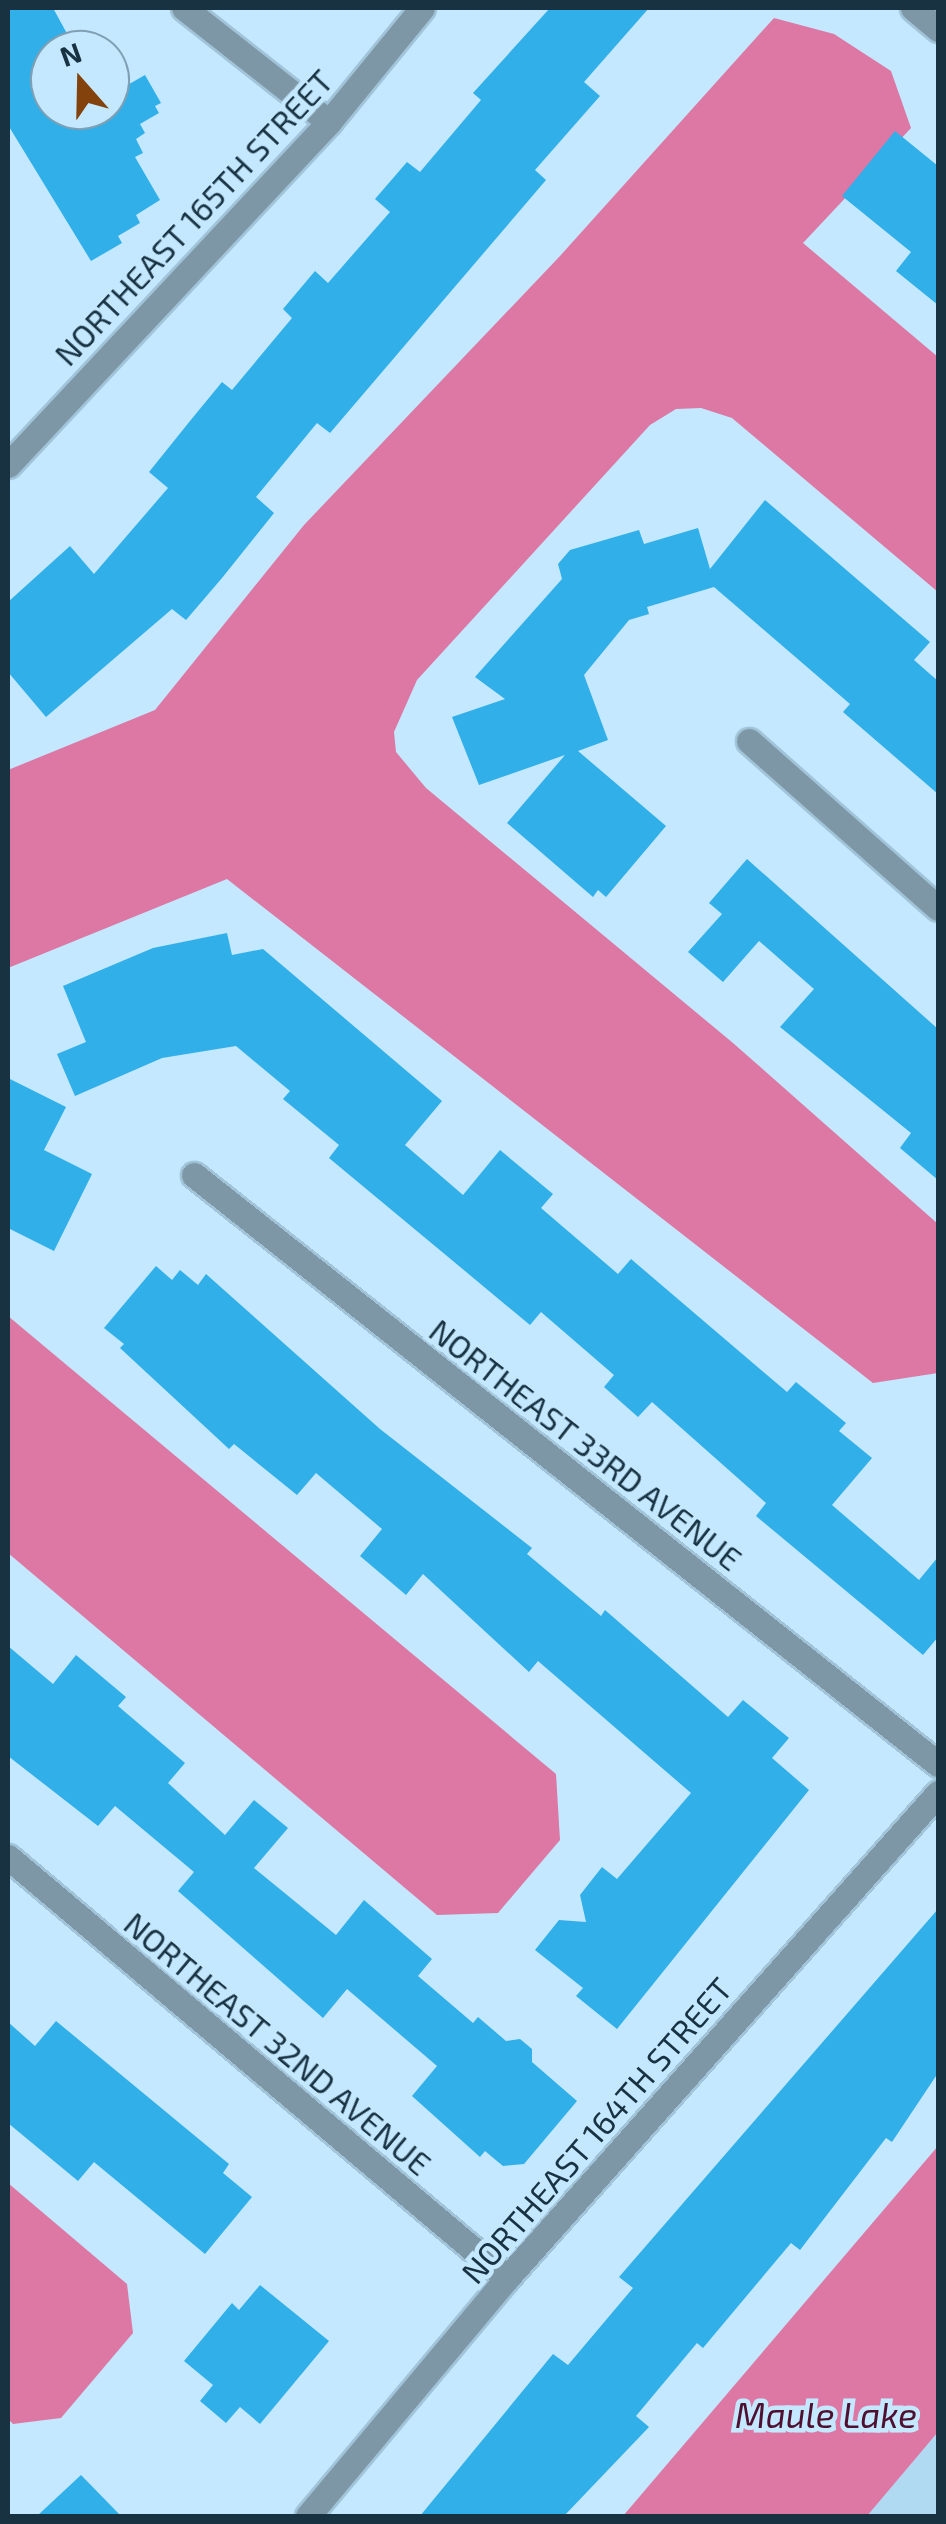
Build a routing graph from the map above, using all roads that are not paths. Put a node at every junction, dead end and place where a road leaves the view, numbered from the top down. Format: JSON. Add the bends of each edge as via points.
{"nodes":[{"id":1,"x":184,"y":8,"type":"edge"},
{"id":2,"x":422,"y":8,"type":"edge"},
{"id":3,"x":913,"y":8,"type":"edge"},
{"id":4,"x":938,"y":29,"type":"edge"},
{"id":5,"x":329,"y":122,"type":"junction"},
{"id":6,"x":8,"y":465,"type":"edge"},
{"id":7,"x":749,"y":741,"type":"dead end"},
{"id":8,"x":938,"y":908,"type":"edge"},
{"id":9,"x":194,"y":1175,"type":"dead end"},
{"id":10,"x":938,"y":1764,"type":"edge"},
{"id":11,"x":938,"y":1792,"type":"edge"},
{"id":12,"x":8,"y":1857,"type":"edge"},
{"id":13,"x":507,"y":2278,"type":"junction"},
{"id":14,"x":308,"y":2516,"type":"edge"}],
"edges":[{"from":1,"to":5,"type":"street"},
{"from":2,"to":5,"type":"street","name":"NORTHEAST 165TH STREET"},
{"from":3,"to":4,"type":"street"},
{"from":5,"to":6,"type":"street","name":"NORTHEAST 165TH STREET"},
{"from":7,"to":8,"type":"street"},
{"from":9,"to":10,"type":"street","name":"NORTHEAST 33RD AVENUE"},
{"from":11,"to":13,"type":"street","name":"NORTHEAST 164TH STREET"},
{"from":12,"to":13,"type":"street","name":"NORTHEAST 32ND AVENUE"},
{"from":13,"to":14,"type":"street","name":"NORTHEAST 164TH STREET"}]}
